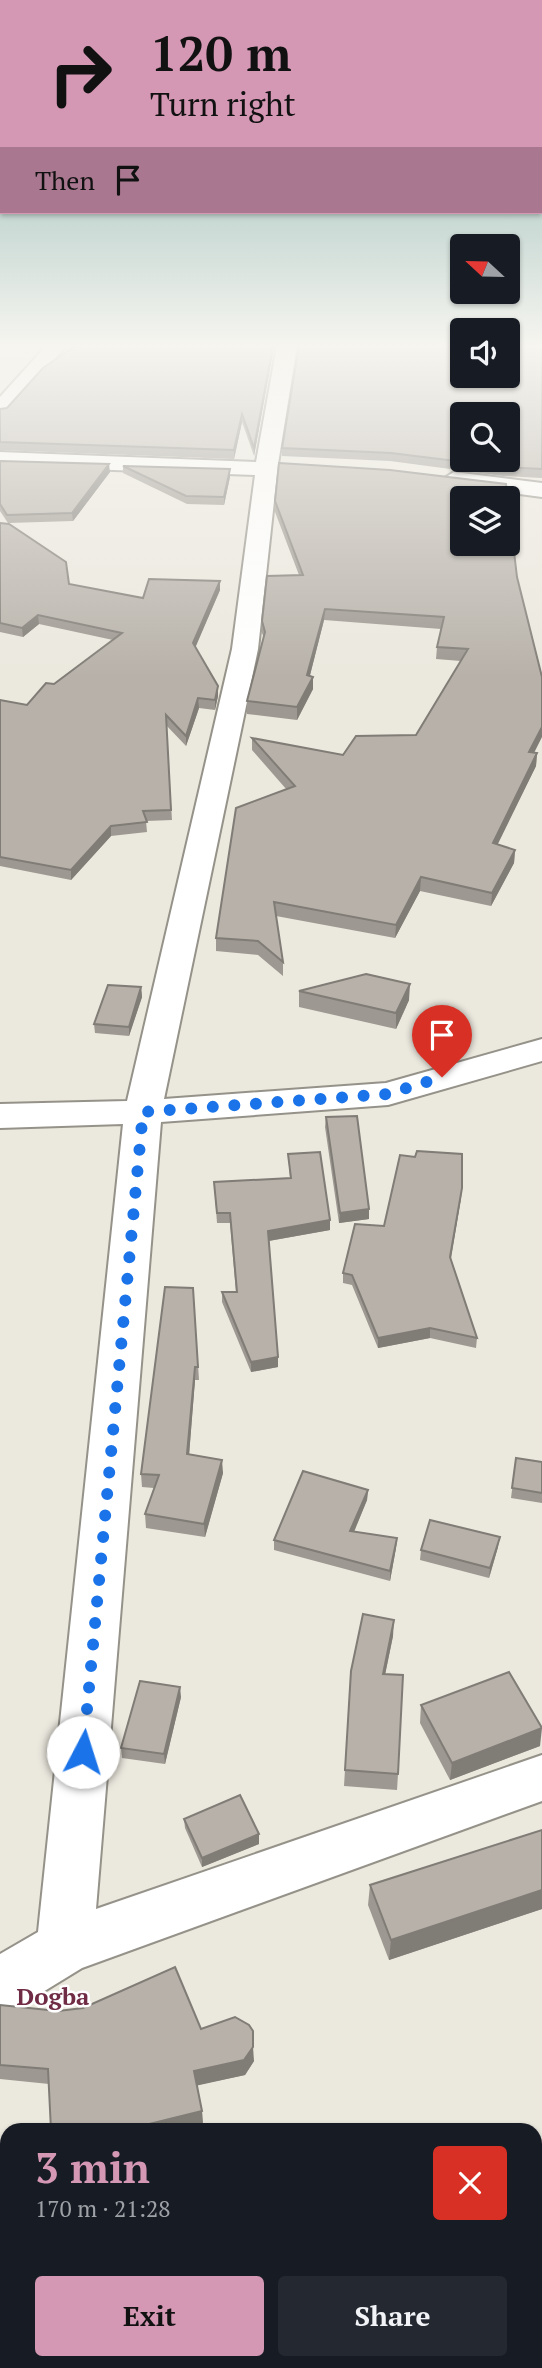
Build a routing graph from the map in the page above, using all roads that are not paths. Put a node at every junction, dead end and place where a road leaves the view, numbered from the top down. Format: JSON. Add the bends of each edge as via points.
{"nodes":[{"id":1,"x":277,"y":457,"type":"edge"},
{"id":2,"x":0,"y":459,"type":"edge"},
{"id":3,"x":276,"y":466,"type":"junction"},
{"id":4,"x":431,"y":476,"type":"edge"},
{"id":5,"x":542,"y":490,"type":"edge"},
{"id":6,"x":542,"y":1050,"type":"edge"},
{"id":7,"x":143,"y":1112,"type":"junction"},
{"id":8,"x":0,"y":1116,"type":"edge"},
{"id":9,"x":542,"y":1778,"type":"edge"},
{"id":10,"x":65,"y":1947,"type":"junction"},
{"id":11,"x":0,"y":1986,"type":"edge"}],
"edges":[{"from":1,"to":3,"type":"street"},
{"from":2,"to":3,"type":"street"},
{"from":3,"to":7,"type":"street","via":[[245,649]]},
{"from":4,"to":5,"type":"street"},
{"from":6,"to":7,"type":"street","via":[[388,1094]]},
{"from":7,"to":8,"type":"street"},
{"from":7,"to":10,"type":"street"},
{"from":9,"to":10,"type":"street"},
{"from":10,"to":11,"type":"street"}]}
